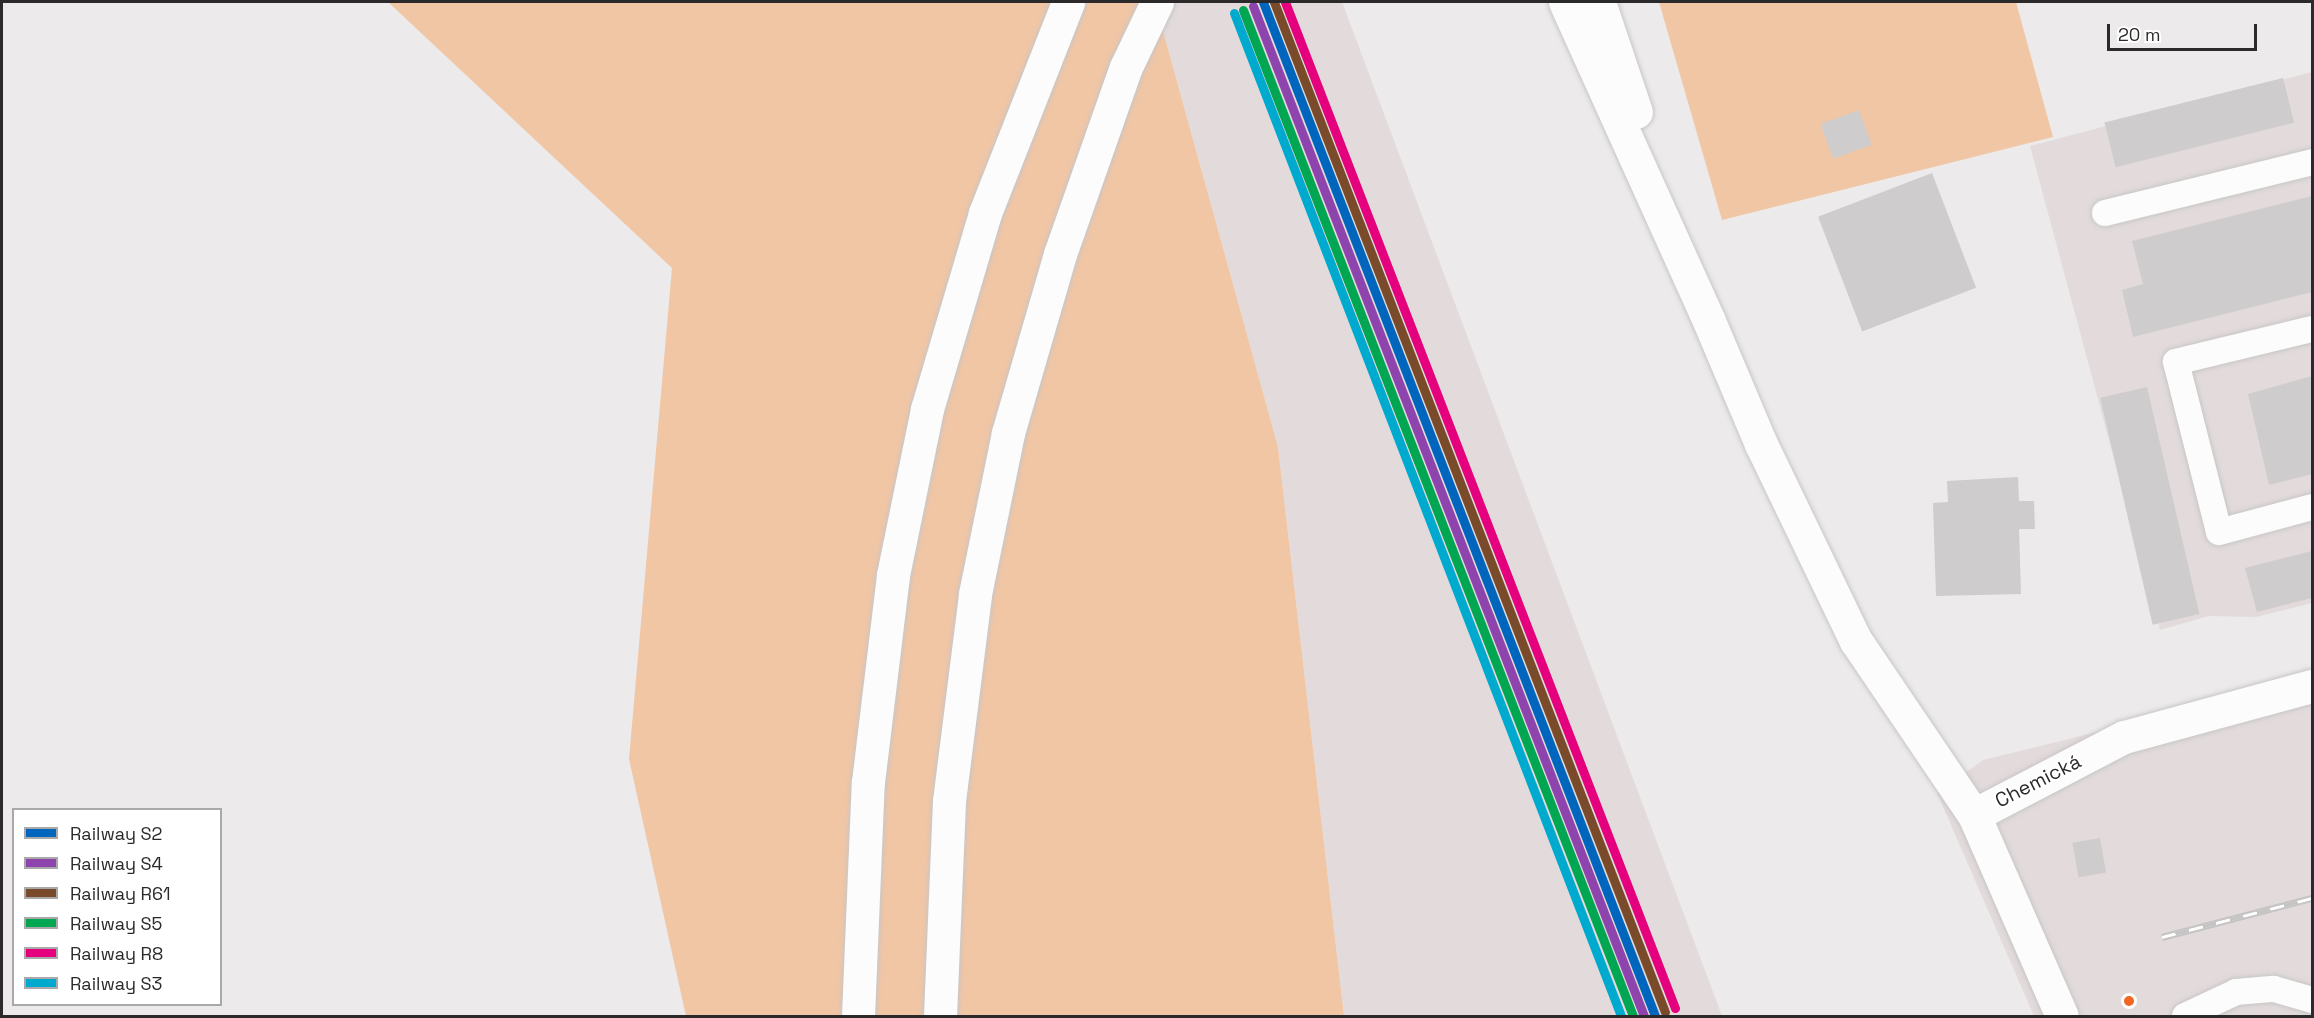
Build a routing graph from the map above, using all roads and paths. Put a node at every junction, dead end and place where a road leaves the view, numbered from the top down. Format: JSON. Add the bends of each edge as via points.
{"nodes":[{"id":1,"x":1068,"y":2,"type":"edge"},
{"id":2,"x":1157,"y":2,"type":"edge"},
{"id":3,"x":1565,"y":2,"type":"edge"},
{"id":4,"x":1599,"y":2,"type":"edge"},
{"id":5,"x":2313,"y":162,"type":"edge"},
{"id":6,"x":2105,"y":213,"type":"dead end"},
{"id":7,"x":1709,"y":321,"type":"junction"},
{"id":8,"x":2313,"y":329,"type":"edge"},
{"id":9,"x":2313,"y":507,"type":"edge"},
{"id":10,"x":2313,"y":686,"type":"edge"},
{"id":11,"x":1974,"y":814,"type":"junction"},
{"id":12,"x":2313,"y":999,"type":"edge"},
{"id":13,"x":858,"y":1017,"type":"edge"},
{"id":14,"x":940,"y":1017,"type":"edge"},
{"id":15,"x":2062,"y":1017,"type":"edge"},
{"id":16,"x":2185,"y":1017,"type":"edge"}],
"edges":[{"from":1,"to":13,"type":"main road","via":[[985,213],[927,409],[893,575],[868,782],[856,969]]},
{"from":2,"to":14,"type":"main road","via":[[1126,67],[1060,254],[1008,433],[975,594],[949,801]]},
{"from":3,"to":7,"type":"main road"},
{"from":4,"to":7,"type":"main road"},
{"from":5,"to":6,"type":"lane"},
{"from":7,"to":11,"type":"main road","via":[[1761,444],[1856,641]]},
{"from":8,"to":9,"type":"lane","via":[[2176,362],[2219,532]]},
{"from":10,"to":11,"type":"main road","name":"Chemická","via":[[2124,737]]},
{"from":11,"to":15,"type":"main road","name":"Chemická"},
{"from":12,"to":16,"type":"lane","via":[[2274,989],[2236,992]]}]}
